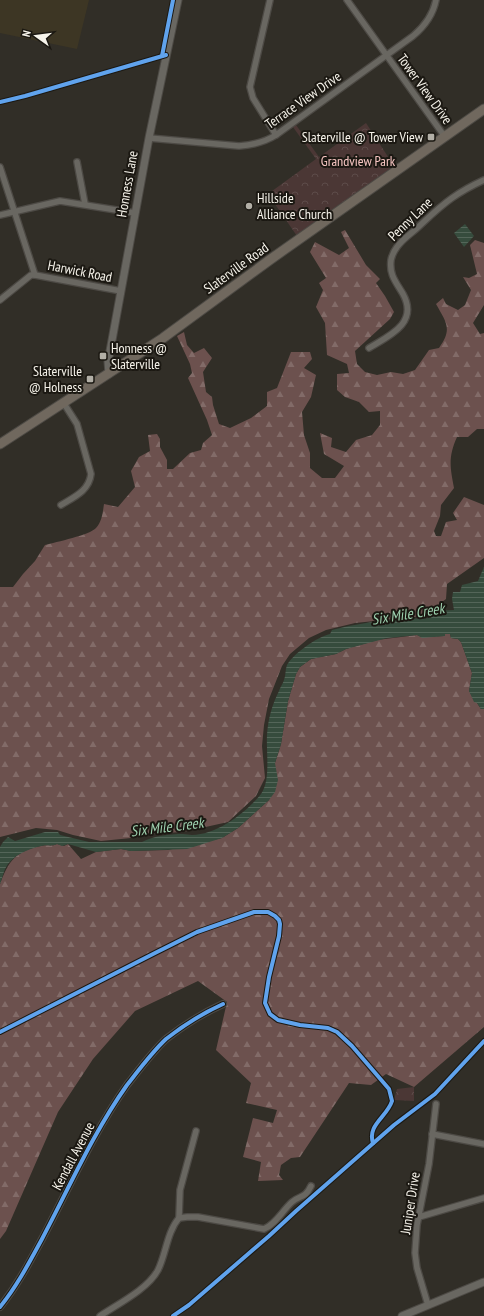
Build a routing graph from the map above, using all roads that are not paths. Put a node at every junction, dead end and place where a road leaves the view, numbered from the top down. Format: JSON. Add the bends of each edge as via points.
{"nodes":[{"id":1,"x":178,"y":0,"type":"edge"},
{"id":2,"x":270,"y":0,"type":"edge"},
{"id":3,"x":347,"y":0,"type":"edge"},
{"id":4,"x":436,"y":0,"type":"edge"},
{"id":5,"x":386,"y":55,"type":"junction"},
{"id":6,"x":484,"y":109,"type":"edge"},
{"id":7,"x":276,"y":135,"type":"junction"},
{"id":8,"x":445,"y":137,"type":"junction"},
{"id":9,"x":149,"y":138,"type":"junction"},
{"id":10,"x":77,"y":162,"type":"dead end"},
{"id":11,"x":0,"y":167,"type":"edge"},
{"id":12,"x":484,"y":180,"type":"edge"},
{"id":13,"x":84,"y":204,"type":"junction"},
{"id":14,"x":14,"y":211,"type":"junction"},
{"id":15,"x":135,"y":213,"type":"junction"},
{"id":16,"x":0,"y":215,"type":"edge"},
{"id":17,"x":35,"y":274,"type":"junction"},
{"id":18,"x":121,"y":291,"type":"junction"},
{"id":19,"x":0,"y":300,"type":"edge"},
{"id":20,"x":369,"y":348,"type":"dead end"},
{"id":21,"x":109,"y":374,"type":"junction"},
{"id":22,"x":63,"y":402,"type":"junction"},
{"id":23,"x":0,"y":444,"type":"edge"},
{"id":24,"x":61,"y":505,"type":"dead end"},
{"id":25,"x":223,"y":1004,"type":"dead end"},
{"id":26,"x":436,"y":1104,"type":"dead end"},
{"id":27,"x":196,"y":1131,"type":"dead end"},
{"id":28,"x":432,"y":1134,"type":"junction"},
{"id":29,"x":484,"y":1144,"type":"edge"},
{"id":30,"x":311,"y":1186,"type":"dead end"},
{"id":31,"x":484,"y":1198,"type":"edge"},
{"id":32,"x":419,"y":1217,"type":"junction"},
{"id":33,"x":179,"y":1218,"type":"junction"},
{"id":34,"x":484,"y":1282,"type":"edge"},
{"id":35,"x":0,"y":1306,"type":"edge"},
{"id":36,"x":428,"y":1306,"type":"junction"},
{"id":37,"x":100,"y":1316,"type":"edge"},
{"id":38,"x":402,"y":1316,"type":"edge"}],
"edges":[{"from":1,"to":9,"type":"street","name":"Honness Lane"},
{"from":2,"to":7,"type":"street","via":[[250,87],[253,98]]},
{"from":3,"to":5,"type":"street","name":"Tower View Drive"},
{"from":4,"to":5,"type":"street","name":"Terrace View Drive","via":[[429,18],[420,30]]},
{"from":5,"to":7,"type":"street","name":"Terrace View Drive"},
{"from":5,"to":8,"type":"street","name":"Tower View Drive"},
{"from":6,"to":8,"type":"highway","name":"Slaterville Road"},
{"from":7,"to":9,"type":"street","name":"Terrace View Drive","via":[[247,146]]},
{"from":8,"to":21,"type":"highway","name":"Slaterville Road","via":[[271,259],[164,338]]},
{"from":9,"to":15,"type":"street","name":"Honness Lane"},
{"from":10,"to":13,"type":"street"},
{"from":11,"to":14,"type":"street"},
{"from":12,"to":20,"type":"street","name":"Penny Lane","via":[[447,201],[397,247],[391,259],[390,269],[405,299],[407,312],[403,324],[397,331]]},
{"from":13,"to":14,"type":"street","via":[[55,201]]},
{"from":13,"to":15,"type":"street"},
{"from":14,"to":16,"type":"street"},
{"from":14,"to":17,"type":"street"},
{"from":15,"to":18,"type":"street","name":"Honness Lane"},
{"from":17,"to":18,"type":"street","name":"Harwick Road"},
{"from":17,"to":19,"type":"street","via":[[30,275]]},
{"from":18,"to":21,"type":"street","name":"Honness Lane","via":[[108,362]]},
{"from":21,"to":22,"type":"highway","name":"Slaterville Road"},
{"from":22,"to":23,"type":"highway","name":"Slaterville Road"},
{"from":22,"to":24,"type":"street","via":[[77,424],[91,474],[85,488]]},
{"from":25,"to":35,"type":"street","name":"Kendall Avenue","via":[[201,1014],[166,1040],[138,1070],[97,1134],[18,1282]]},
{"from":26,"to":28,"type":"street","name":"Juniper Drive"},
{"from":27,"to":33,"type":"street","via":[[180,1190]]},
{"from":28,"to":29,"type":"street"},
{"from":28,"to":32,"type":"street","name":"Juniper Drive"},
{"from":30,"to":33,"type":"street","via":[[304,1197],[292,1203],[270,1227],[264,1229],[198,1217]]},
{"from":31,"to":32,"type":"street"},
{"from":32,"to":36,"type":"street","name":"Juniper Drive","via":[[416,1262]]},
{"from":33,"to":37,"type":"street","via":[[152,1280]]},
{"from":34,"to":36,"type":"street"},
{"from":36,"to":38,"type":"street"}]}
